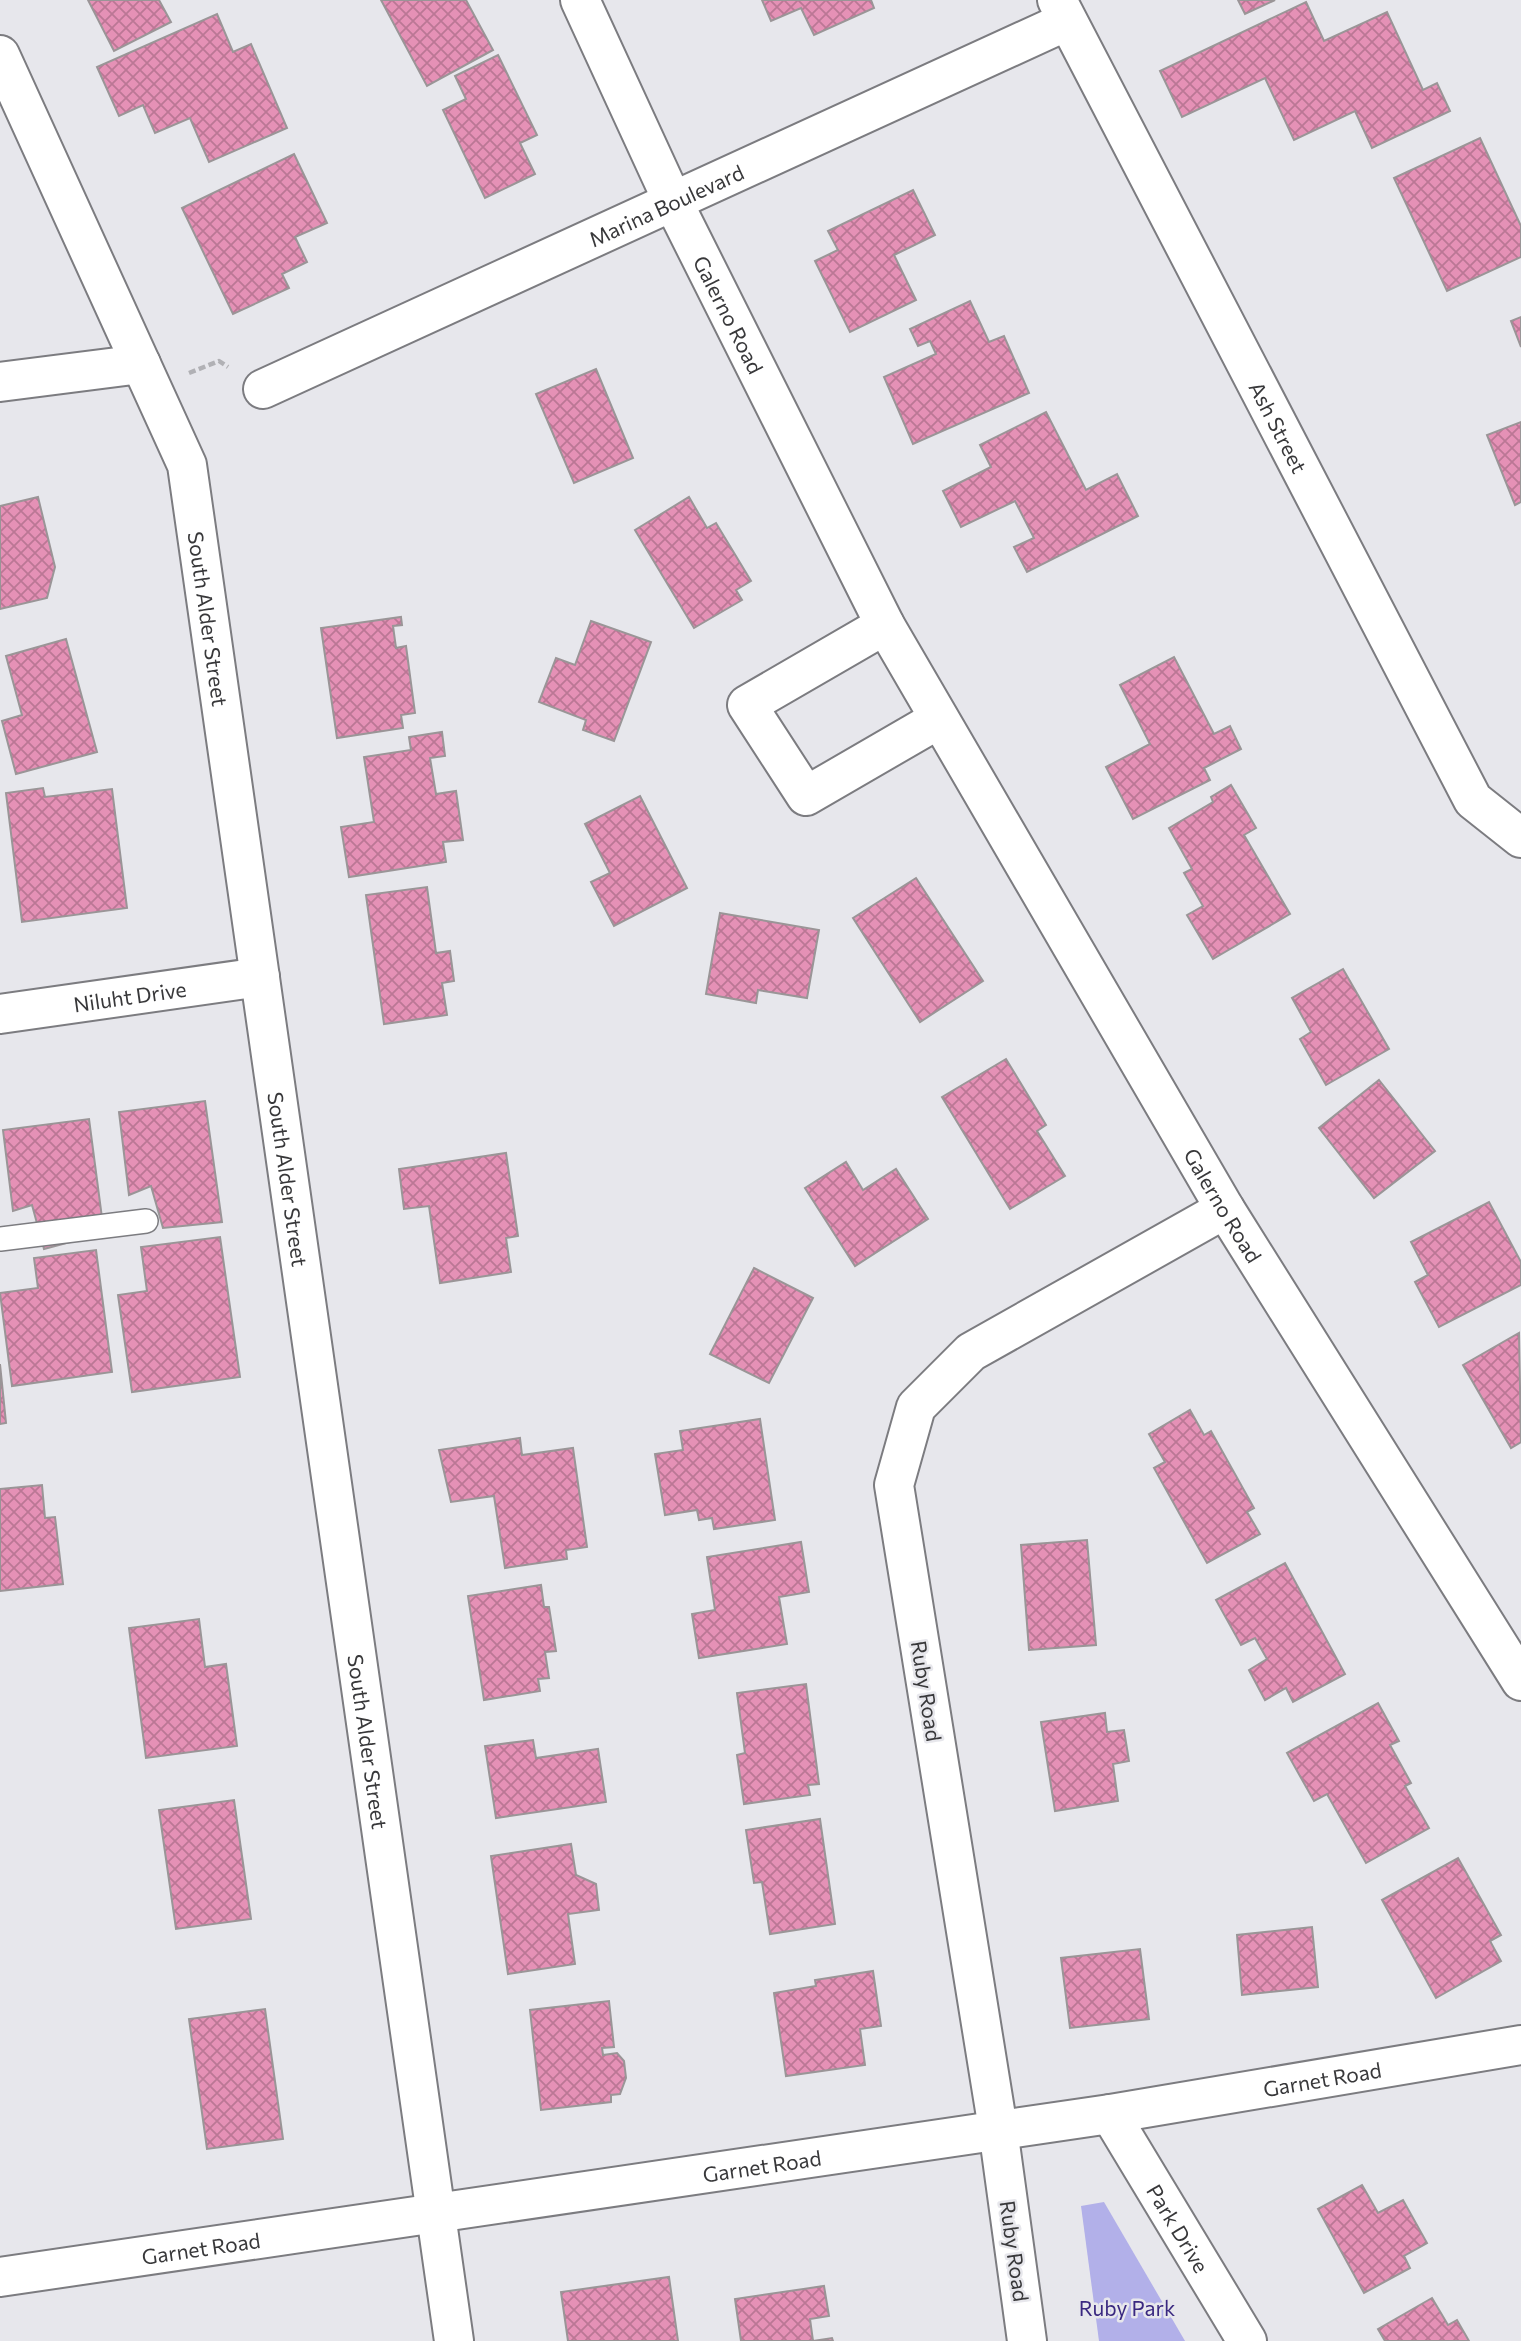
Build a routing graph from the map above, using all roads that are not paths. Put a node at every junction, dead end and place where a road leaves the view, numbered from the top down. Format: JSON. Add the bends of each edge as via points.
{"nodes":[{"id":1,"x":580,"y":0,"type":"edge"},
{"id":2,"x":1062,"y":10,"type":"edge"},
{"id":3,"x":0,"y":55,"type":"edge"},
{"id":4,"x":674,"y":204,"type":"junction"},
{"id":5,"x":147,"y":376,"type":"junction"},
{"id":6,"x":0,"y":382,"type":"edge"},
{"id":7,"x":263,"y":389,"type":"road end"},
{"id":8,"x":885,"y":625,"type":"junction"},
{"id":9,"x":939,"y":719,"type":"junction"},
{"id":10,"x":1521,"y":838,"type":"edge"},
{"id":11,"x":260,"y":977,"type":"junction"},
{"id":12,"x":0,"y":1014,"type":"edge"},
{"id":13,"x":1225,"y":1209,"type":"junction"},
{"id":14,"x":146,"y":1221,"type":"dead end"},
{"id":15,"x":0,"y":1239,"type":"edge"},
{"id":16,"x":1521,"y":1681,"type":"edge"},
{"id":17,"x":1521,"y":2045,"type":"edge"},
{"id":18,"x":1110,"y":2114,"type":"junction"},
{"id":19,"x":998,"y":2129,"type":"junction"},
{"id":20,"x":436,"y":2211,"type":"junction"},
{"id":21,"x":0,"y":2277,"type":"edge"},
{"id":22,"x":454,"y":2341,"type":"edge"},
{"id":23,"x":1027,"y":2341,"type":"edge"},
{"id":24,"x":1247,"y":2341,"type":"edge"}],
"edges":[{"from":1,"to":4,"type":"street","name":"Galerno Road"},
{"from":2,"to":4,"type":"street","name":"Marina Boulevard"},
{"from":2,"to":10,"type":"street","name":"Ash Street","via":[[1473,800]]},
{"from":3,"to":5,"type":"street","name":"South Alder Street"},
{"from":4,"to":7,"type":"street","name":"Marina Boulevard"},
{"from":4,"to":8,"type":"street","name":"Galerno Road"},
{"from":5,"to":6,"type":"street"},
{"from":5,"to":11,"type":"street","name":"South Alder Street","via":[[187,465]]},
{"from":8,"to":9,"type":"street","name":"Galerno Road"},
{"from":8,"to":9,"type":"street","via":[[747,705],[806,796]]},
{"from":9,"to":13,"type":"street","name":"Galerno Road"},
{"from":11,"to":12,"type":"street","name":"Niluht Drive"},
{"from":11,"to":20,"type":"street","name":"South Alder Street"},
{"from":13,"to":16,"type":"street","name":"Galerno Road"},
{"from":13,"to":19,"type":"street","name":"Ruby Road","via":[[971,1352],[916,1407],[894,1485]]},
{"from":14,"to":15,"type":"lane"},
{"from":17,"to":18,"type":"street","name":"Garnet Road"},
{"from":18,"to":19,"type":"street","name":"Garnet Road"},
{"from":18,"to":24,"type":"street","name":"Park Drive"},
{"from":19,"to":20,"type":"street","name":"Garnet Road"},
{"from":19,"to":23,"type":"street","name":"Ruby Road"},
{"from":20,"to":21,"type":"street","name":"Garnet Road"},
{"from":20,"to":22,"type":"street","name":"South Alder Street"}]}
